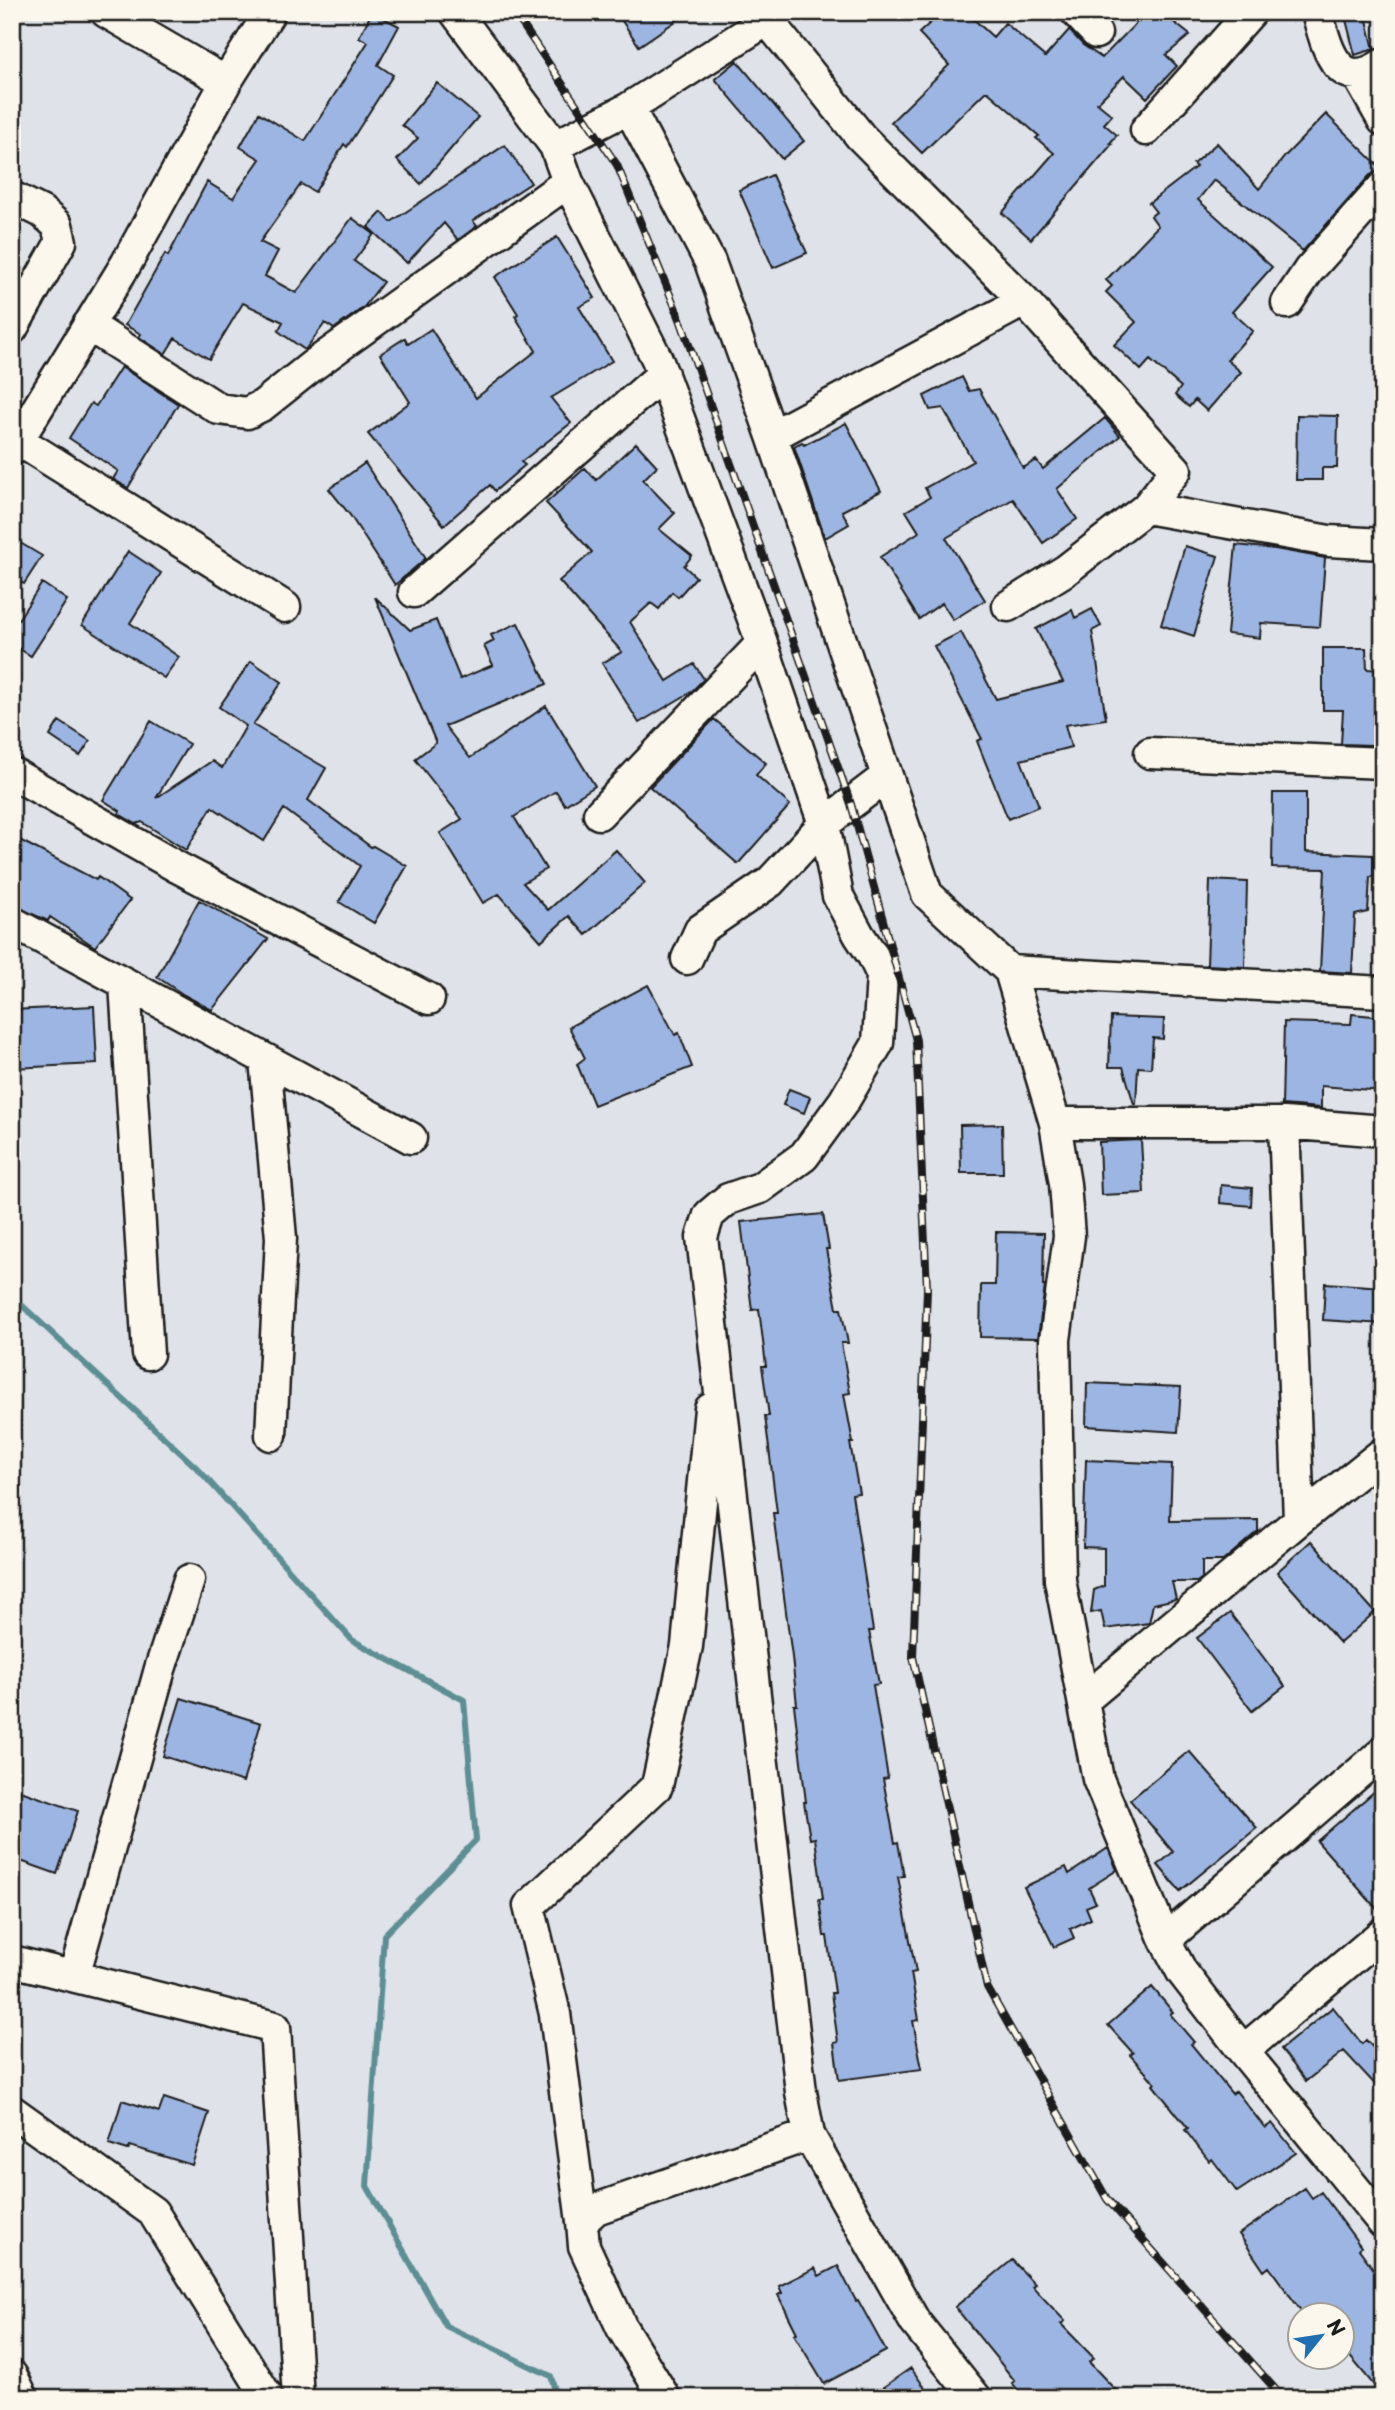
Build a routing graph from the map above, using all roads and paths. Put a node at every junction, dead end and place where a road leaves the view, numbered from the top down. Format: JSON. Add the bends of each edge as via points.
{"nodes":[{"id":1,"x":106,"y":12,"type":"edge"},
{"id":2,"x":270,"y":12,"type":"edge"},
{"id":3,"x":454,"y":12,"type":"edge"},
{"id":4,"x":1076,"y":12,"type":"edge"},
{"id":5,"x":1251,"y":12,"type":"edge"},
{"id":6,"x":1317,"y":12,"type":"edge"},
{"id":7,"x":768,"y":15,"type":"edge"},
{"id":8,"x":1096,"y":33,"type":"dead end"},
{"id":9,"x":1370,"y":70,"type":"edge"},
{"id":10,"x":226,"y":82,"type":"junction"},
{"id":11,"x":629,"y":108,"type":"junction"},
{"id":12,"x":1383,"y":120,"type":"edge"},
{"id":13,"x":1146,"y":130,"type":"dead end"},
{"id":14,"x":555,"y":146,"type":"junction"},
{"id":15,"x":568,"y":182,"type":"junction"},
{"id":16,"x":1383,"y":187,"type":"edge"},
{"id":17,"x":12,"y":197,"type":"edge"},
{"id":18,"x":1024,"y":301,"type":"junction"},
{"id":19,"x":1287,"y":303,"type":"dead end"},
{"id":20,"x":88,"y":325,"type":"junction"},
{"id":21,"x":12,"y":329,"type":"edge"},
{"id":22,"x":663,"y":374,"type":"junction"},
{"id":23,"x":772,"y":436,"type":"junction"},
{"id":24,"x":15,"y":445,"type":"edge"},
{"id":25,"x":1146,"y":509,"type":"junction"},
{"id":26,"x":1383,"y":544,"type":"edge"},
{"id":27,"x":414,"y":592,"type":"dead end"},
{"id":28,"x":1007,"y":606,"type":"dead end"},
{"id":29,"x":285,"y":607,"type":"dead end"},
{"id":30,"x":762,"y":643,"type":"junction"},
{"id":31,"x":1150,"y":753,"type":"dead end"},
{"id":32,"x":1383,"y":763,"type":"edge"},
{"id":33,"x":12,"y":772,"type":"edge"},
{"id":34,"x":887,"y":776,"type":"junction"},
{"id":35,"x":598,"y":814,"type":"dead end"},
{"id":36,"x":824,"y":824,"type":"junction"},
{"id":37,"x":12,"y":922,"type":"edge"},
{"id":38,"x":687,"y":960,"type":"dead end"},
{"id":39,"x":1010,"y":971,"type":"junction"},
{"id":40,"x":125,"y":983,"type":"junction"},
{"id":41,"x":1383,"y":992,"type":"edge"},
{"id":42,"x":429,"y":999,"type":"dead end"},
{"id":43,"x":265,"y":1059,"type":"junction"},
{"id":44,"x":1055,"y":1123,"type":"junction"},
{"id":45,"x":1284,"y":1124,"type":"junction"},
{"id":46,"x":1383,"y":1131,"type":"edge"},
{"id":47,"x":411,"y":1138,"type":"dead end"},
{"id":48,"x":716,"y":1350,"type":"junction"},
{"id":49,"x":148,"y":1354,"type":"dead end"},
{"id":50,"x":271,"y":1435,"type":"dead end"},
{"id":51,"x":1383,"y":1453,"type":"edge"},
{"id":52,"x":1299,"y":1520,"type":"junction"},
{"id":53,"x":189,"y":1580,"type":"dead end"},
{"id":54,"x":1084,"y":1700,"type":"junction"},
{"id":55,"x":1383,"y":1752,"type":"edge"},
{"id":56,"x":1383,"y":1933,"type":"edge"},
{"id":57,"x":1165,"y":1940,"type":"junction"},
{"id":58,"x":12,"y":1961,"type":"edge"},
{"id":59,"x":74,"y":1976,"type":"junction"},
{"id":60,"x":1242,"y":2051,"type":"junction"},
{"id":61,"x":12,"y":2111,"type":"edge"},
{"id":62,"x":809,"y":2135,"type":"junction"},
{"id":63,"x":582,"y":2222,"type":"junction"},
{"id":64,"x":1383,"y":2224,"type":"edge"},
{"id":65,"x":12,"y":2376,"type":"edge"},
{"id":66,"x":23,"y":2398,"type":"edge"},
{"id":67,"x":268,"y":2398,"type":"edge"},
{"id":68,"x":298,"y":2398,"type":"edge"},
{"id":69,"x":665,"y":2398,"type":"edge"},
{"id":70,"x":976,"y":2398,"type":"edge"}],
"edges":[{"from":1,"to":10,"type":"street"},
{"from":2,"to":10,"type":"street"},
{"from":3,"to":14,"type":"street"},
{"from":4,"to":8,"type":"street"},
{"from":5,"to":13,"type":"street"},
{"from":6,"to":9,"type":"street","via":[[1331,57],[1344,72]]},
{"from":7,"to":11,"type":"street"},
{"from":7,"to":18,"type":"street","via":[[861,138]]},
{"from":9,"to":12,"type":"street"},
{"from":10,"to":20,"type":"street"},
{"from":11,"to":14,"type":"street"},
{"from":11,"to":23,"type":"street","via":[[710,261]]},
{"from":14,"to":15,"type":"street"},
{"from":15,"to":20,"type":"street","via":[[247,414],[219,410]]},
{"from":15,"to":22,"type":"street"},
{"from":16,"to":19,"type":"street","via":[[1309,270]]},
{"from":17,"to":21,"type":"street","via":[[57,225],[61,243]]},
{"from":18,"to":23,"type":"street"},
{"from":18,"to":25,"type":"street","via":[[1176,470]]},
{"from":20,"to":24,"type":"street"},
{"from":22,"to":27,"type":"street"},
{"from":22,"to":30,"type":"street"},
{"from":23,"to":34,"type":"street"},
{"from":24,"to":29,"type":"street"},
{"from":25,"to":26,"type":"street","via":[[1329,541]]},
{"from":25,"to":28,"type":"street","via":[[1066,570]]},
{"from":30,"to":35,"type":"street"},
{"from":30,"to":36,"type":"street"},
{"from":31,"to":32,"type":"street"},
{"from":33,"to":42,"type":"street","via":[[177,867]]},
{"from":34,"to":36,"type":"street"},
{"from":34,"to":39,"type":"street","via":[[926,894]]},
{"from":36,"to":38,"type":"street","via":[[770,883],[700,929]]},
{"from":36,"to":48,"type":"street","via":[[838,896],[881,975],[878,1043],[804,1156],[760,1188],[728,1199],[709,1214],[702,1237]]},
{"from":37,"to":40,"type":"street"},
{"from":39,"to":41,"type":"street"},
{"from":39,"to":44,"type":"street"},
{"from":40,"to":43,"type":"street"},
{"from":40,"to":49,"type":"street"},
{"from":43,"to":47,"type":"street"},
{"from":43,"to":50,"type":"street","via":[[281,1238]]},
{"from":44,"to":45,"type":"street"},
{"from":44,"to":54,"type":"street","via":[[1069,1236],[1055,1340],[1059,1580]]},
{"from":45,"to":46,"type":"street"},
{"from":45,"to":52,"type":"street"},
{"from":48,"to":62,"type":"street"},
{"from":48,"to":63,"type":"street","via":[[687,1646],[657,1786],[529,1906],[555,2014]]},
{"from":51,"to":52,"type":"street"},
{"from":52,"to":54,"type":"street"},
{"from":53,"to":59,"type":"street"},
{"from":54,"to":57,"type":"street","via":[[1098,1779]]},
{"from":55,"to":57,"type":"street"},
{"from":56,"to":60,"type":"street"},
{"from":57,"to":60,"type":"street","via":[[1182,1972]]},
{"from":58,"to":59,"type":"street"},
{"from":59,"to":68,"type":"street","via":[[275,2026]]},
{"from":60,"to":64,"type":"street"},
{"from":61,"to":67,"type":"street","via":[[153,2212]]},
{"from":62,"to":63,"type":"street","via":[[596,2209]]},
{"from":62,"to":70,"type":"street","via":[[915,2322]]},
{"from":63,"to":69,"type":"street","via":[[584,2246],[622,2328]]},
{"from":65,"to":66,"type":"street"}]}
